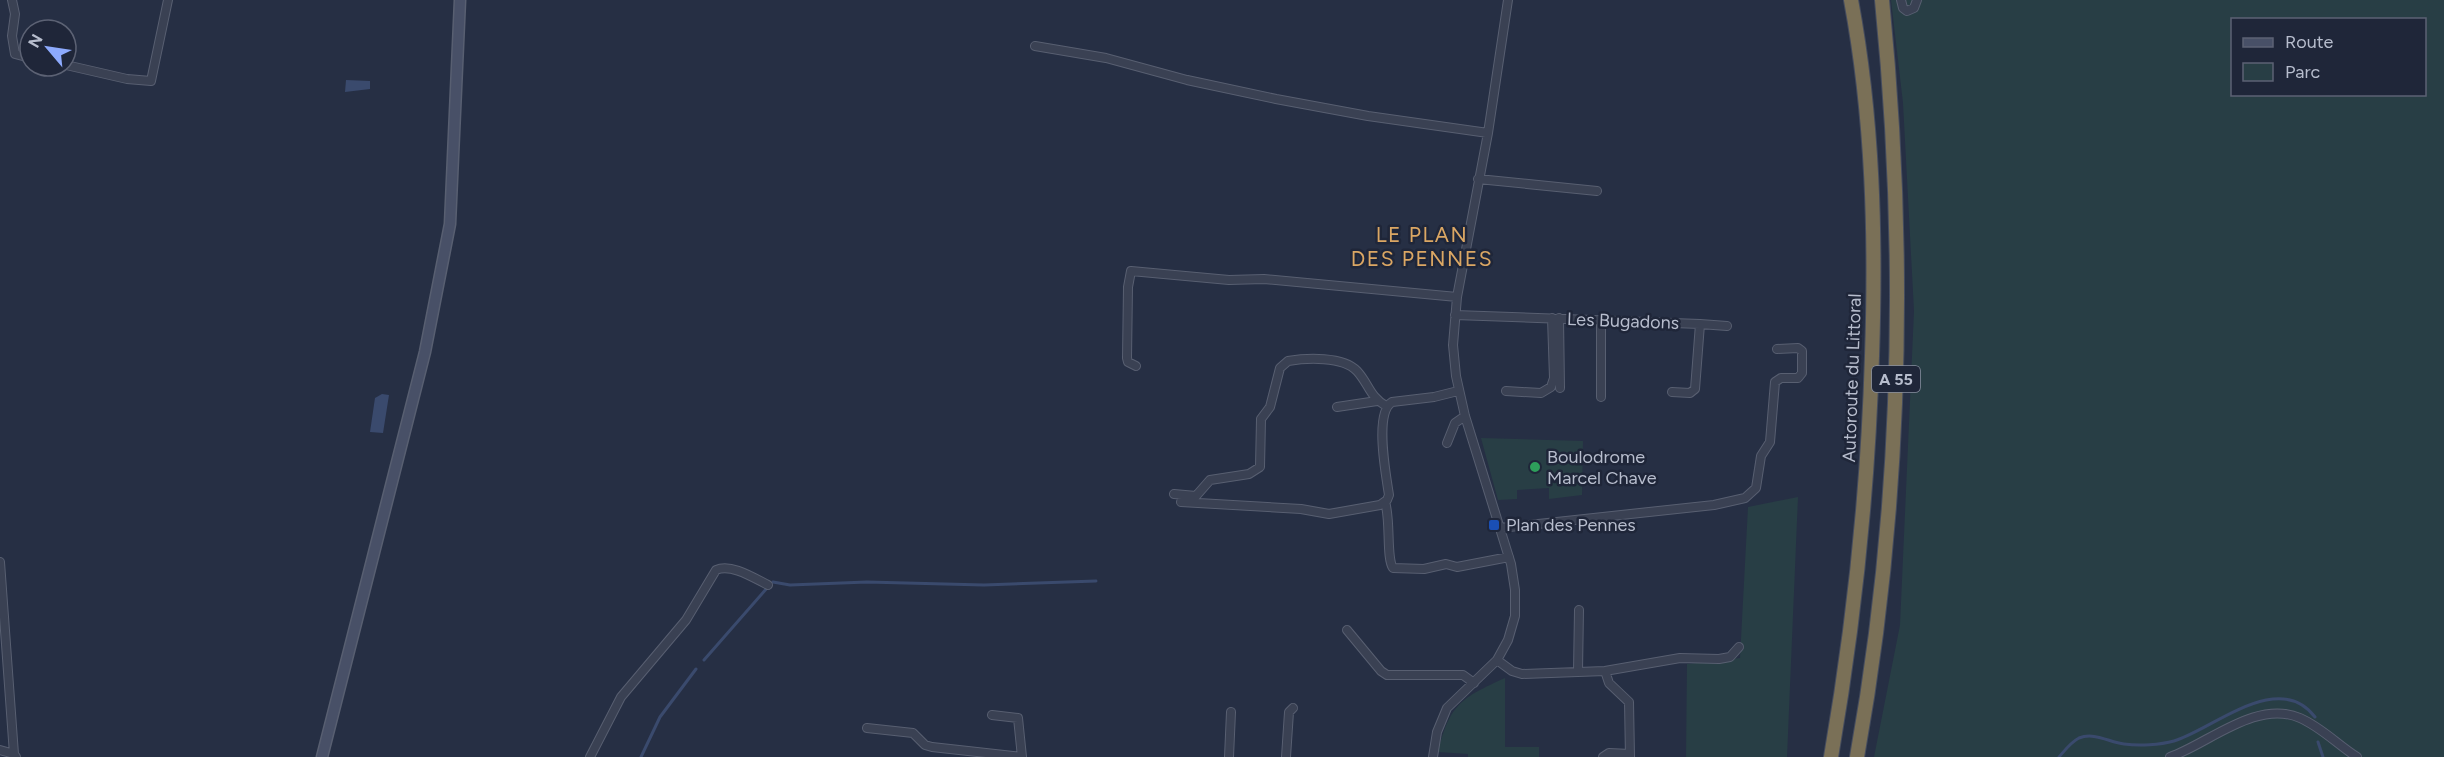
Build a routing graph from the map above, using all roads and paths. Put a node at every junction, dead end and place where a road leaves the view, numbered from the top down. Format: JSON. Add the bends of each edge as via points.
{"nodes":[{"id":1,"x":12,"y":0,"type":"edge"},
{"id":2,"x":168,"y":0,"type":"edge"},
{"id":3,"x":460,"y":0,"type":"edge"},
{"id":4,"x":1508,"y":0,"type":"edge"},
{"id":5,"x":1851,"y":0,"type":"edge"},
{"id":6,"x":1882,"y":0,"type":"edge"},
{"id":7,"x":1901,"y":0,"type":"edge"},
{"id":8,"x":1917,"y":0,"type":"edge"},
{"id":9,"x":1035,"y":46,"type":"dead end"},
{"id":10,"x":18,"y":55,"type":"edge"},
{"id":11,"x":78,"y":68,"type":"edge"},
{"id":12,"x":1488,"y":133,"type":"junction"},
{"id":13,"x":1478,"y":179,"type":"junction"},
{"id":14,"x":1597,"y":191,"type":"dead end"},
{"id":15,"x":1457,"y":297,"type":"junction"},
{"id":16,"x":1455,"y":315,"type":"junction"},
{"id":17,"x":1556,"y":318,"type":"junction"},
{"id":18,"x":1601,"y":320,"type":"junction"},
{"id":19,"x":1700,"y":324,"type":"junction"},
{"id":20,"x":1727,"y":326,"type":"dead end"},
{"id":21,"x":1777,"y":349,"type":"dead end"},
{"id":22,"x":1136,"y":366,"type":"dead end"},
{"id":23,"x":1560,"y":388,"type":"dead end"},
{"id":24,"x":1458,"y":391,"type":"junction"},
{"id":25,"x":1506,"y":391,"type":"dead end"},
{"id":26,"x":1672,"y":392,"type":"dead end"},
{"id":27,"x":1601,"y":397,"type":"dead end"},
{"id":28,"x":1377,"y":401,"type":"junction"},
{"id":29,"x":1386,"y":406,"type":"junction"},
{"id":30,"x":1337,"y":407,"type":"dead end"},
{"id":31,"x":1465,"y":416,"type":"junction"},
{"id":32,"x":1447,"y":443,"type":"dead end"},
{"id":33,"x":1174,"y":494,"type":"dead end"},
{"id":34,"x":1181,"y":502,"type":"dead end"},
{"id":35,"x":1385,"y":502,"type":"junction"},
{"id":36,"x":1500,"y":528,"type":"junction"},
{"id":37,"x":1509,"y":557,"type":"junction"},
{"id":38,"x":0,"y":562,"type":"edge"},
{"id":39,"x":768,"y":585,"type":"dead end"},
{"id":40,"x":1579,"y":610,"type":"dead end"},
{"id":41,"x":1347,"y":630,"type":"dead end"},
{"id":42,"x":1739,"y":647,"type":"dead end"},
{"id":43,"x":1497,"y":660,"type":"junction"},
{"id":44,"x":1578,"y":671,"type":"junction"},
{"id":45,"x":1605,"y":671,"type":"junction"},
{"id":46,"x":1474,"y":683,"type":"junction"},
{"id":47,"x":1293,"y":708,"type":"dead end"},
{"id":48,"x":1231,"y":712,"type":"dead end"},
{"id":49,"x":992,"y":715,"type":"dead end"},
{"id":50,"x":867,"y":728,"type":"dead end"},
{"id":51,"x":0,"y":750,"type":"edge"},
{"id":52,"x":15,"y":755,"type":"edge"},
{"id":53,"x":1630,"y":755,"type":"edge"},
{"id":54,"x":322,"y":757,"type":"edge"},
{"id":55,"x":590,"y":757,"type":"edge"},
{"id":56,"x":1022,"y":757,"type":"edge"},
{"id":57,"x":1229,"y":757,"type":"edge"},
{"id":58,"x":1287,"y":757,"type":"edge"},
{"id":59,"x":1433,"y":757,"type":"edge"},
{"id":60,"x":1603,"y":757,"type":"edge"},
{"id":61,"x":1831,"y":757,"type":"edge"},
{"id":62,"x":1857,"y":757,"type":"edge"},
{"id":63,"x":2170,"y":757,"type":"edge"},
{"id":64,"x":2357,"y":757,"type":"edge"}],
"edges":[{"from":1,"to":10,"type":"street","via":[[12,36]]},
{"from":2,"to":11,"type":"street","via":[[151,81]]},
{"from":3,"to":54,"type":"main road","via":[[450,224],[425,352]]},
{"from":4,"to":12,"type":"street"},
{"from":5,"to":61,"type":"highway","name":"Autoroute du Littoral","number":"A 55","via":[[1871,152],[1874,310],[1864,509],[1853,617]]},
{"from":6,"to":62,"type":"highway","number":"A 55","via":[[1891,95],[1899,321],[1890,507],[1879,616]]},
{"from":7,"to":8,"type":"street","via":[[1907,11],[1912,10]]},
{"from":9,"to":12,"type":"street","via":[[1106,58],[1276,99]]},
{"from":12,"to":13,"type":"street"},
{"from":13,"to":14,"type":"street"},
{"from":13,"to":15,"type":"street"},
{"from":15,"to":16,"type":"street"},
{"from":15,"to":22,"type":"street","via":[[1131,271],[1127,358]]},
{"from":16,"to":17,"type":"street","name":"Les Bugadons"},
{"from":16,"to":24,"type":"street","via":[[1453,353]]},
{"from":17,"to":18,"type":"street","name":"Les Bugadons"},
{"from":17,"to":23,"type":"street"},
{"from":17,"to":25,"type":"street","via":[[1551,387],[1541,393]]},
{"from":18,"to":19,"type":"street","name":"Les Bugadons"},
{"from":18,"to":27,"type":"street"},
{"from":19,"to":20,"type":"street"},
{"from":19,"to":26,"type":"street","name":"Les Bugadons","via":[[1695,389],[1690,393]]},
{"from":21,"to":36,"type":"street","via":[[1802,351],[1802,373],[1774,384],[1770,442],[1762,454],[1752,494],[1714,505]]},
{"from":24,"to":29,"type":"street"},
{"from":24,"to":31,"type":"street"},
{"from":28,"to":29,"type":"street"},
{"from":28,"to":30,"type":"street"},
{"from":28,"to":33,"type":"street","via":[[1352,366],[1335,361],[1288,361],[1280,368],[1270,406],[1261,419],[1261,463],[1257,471],[1210,480],[1196,496]]},
{"from":29,"to":35,"type":"street","via":[[1382,420],[1389,495]]},
{"from":31,"to":32,"type":"street","via":[[1455,423]]},
{"from":31,"to":36,"type":"street"},
{"from":34,"to":35,"type":"street","via":[[1329,514]]},
{"from":35,"to":37,"type":"street","via":[[1389,560],[1393,568],[1424,569],[1446,564],[1457,567]]},
{"from":36,"to":37,"type":"street"},
{"from":37,"to":43,"type":"street","via":[[1515,616]]},
{"from":38,"to":52,"type":"street"},
{"from":39,"to":55,"type":"street","via":[[740,572],[716,570],[686,620],[621,698]]},
{"from":40,"to":44,"type":"street"},
{"from":41,"to":46,"type":"street","via":[[1387,675],[1463,675]]},
{"from":42,"to":45,"type":"street","via":[[1725,658],[1680,658]]},
{"from":43,"to":44,"type":"street","via":[[1522,674]]},
{"from":43,"to":46,"type":"street"},
{"from":44,"to":45,"type":"street"},
{"from":45,"to":53,"type":"street","via":[[1609,684],[1629,702]]},
{"from":46,"to":59,"type":"street","via":[[1443,715]]},
{"from":47,"to":58,"type":"street","via":[[1289,712]]},
{"from":48,"to":57,"type":"street"},
{"from":49,"to":56,"type":"street","via":[[1018,718]]},
{"from":50,"to":56,"type":"street","via":[[909,732],[932,747]]},
{"from":51,"to":52,"type":"street"},
{"from":53,"to":60,"type":"street","via":[[1609,753]]},
{"from":63,"to":64,"type":"street","via":[[2241,721],[2271,714],[2300,718]]}]}
